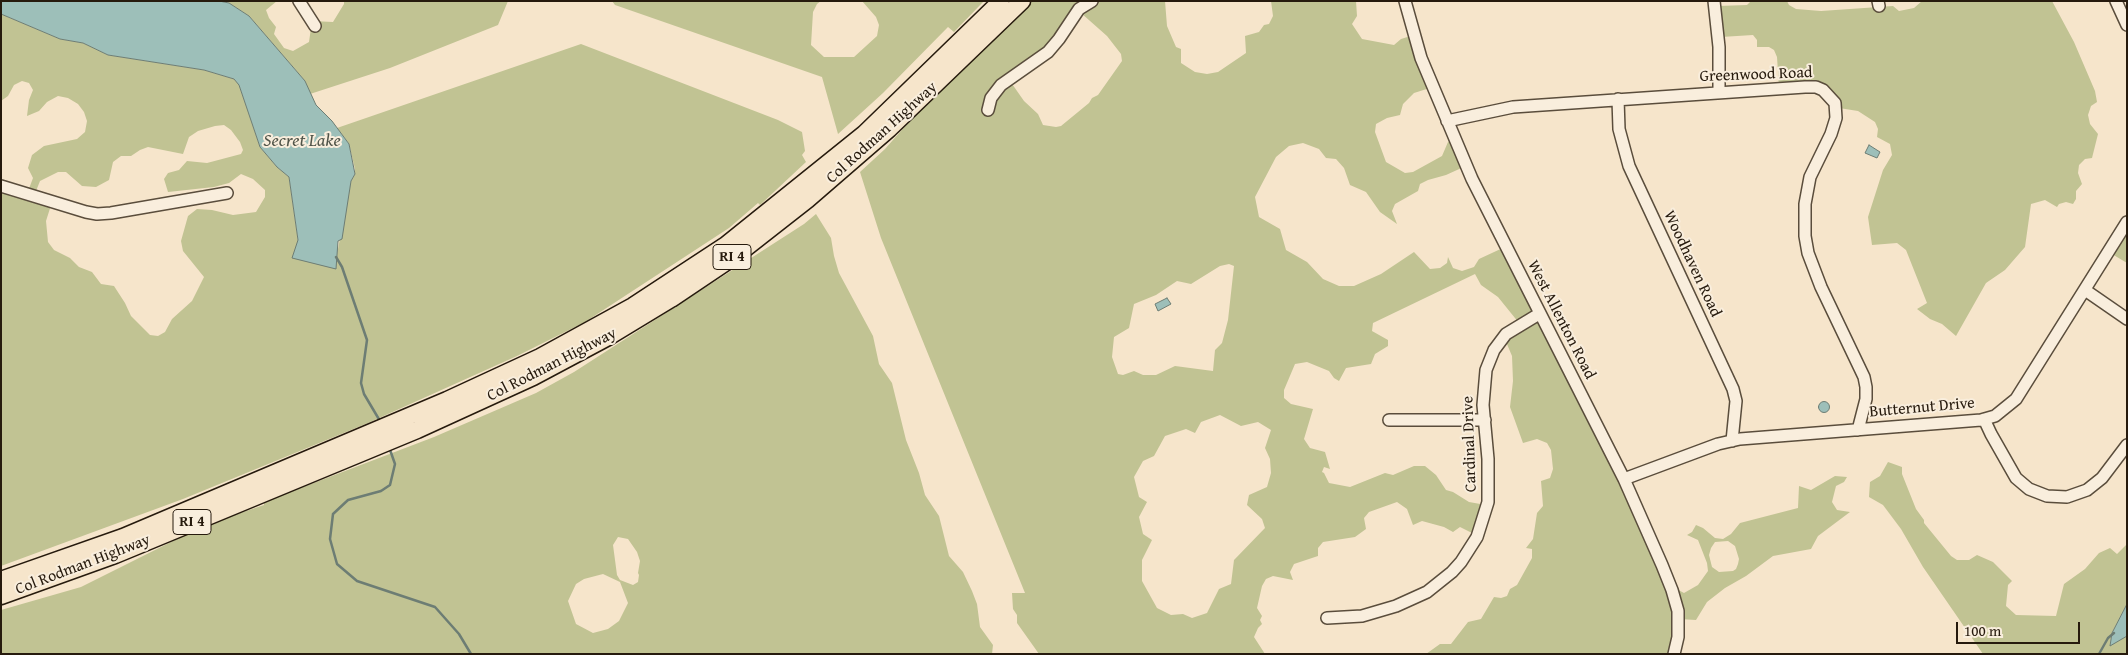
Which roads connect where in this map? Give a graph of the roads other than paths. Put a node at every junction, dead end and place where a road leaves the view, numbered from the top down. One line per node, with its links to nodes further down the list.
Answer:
1 (299, 1): 9 (street)
2 (1002, 1): 24 (highway, Col Rodman Highway / RI 4)
3 (1022, 1): 24 (highway, Col Rodman Highway / RI 4)
4 (1092, 1): 12 (street)
5 (1405, 1): 13 (street, West Allenton Road)
6 (1714, 1): 10 (street)
7 (2116, 1): 8 (street)
8 (2127, 25)
9 (315, 26)
10 (1719, 92): 11 (street, Greenwood Road); 23 (street, Greenwood Road)
11 (1618, 99): 13 (street, Greenwood Road); 25 (street, Woodhaven Road)
12 (988, 110)
13 (1447, 121): 18 (street, West Allenton Road)
14 (1, 186): 15 (street)
15 (227, 192)
16 (2127, 222): 17 (street, Butternut Drive)
17 (2085, 290): 19 (street); 20 (street, Butternut Drive)
18 (1539, 314): 22 (street, Cardinal Drive); 27 (street, West Allenton Road)
19 (2127, 319)
20 (1984, 419): 23 (street, Butternut Drive); 26 (street)
21 (1389, 420): 22 (street)
22 (1485, 420): 30 (street, Cardinal Drive)
23 (1858, 430): 25 (street, Butternut Drive)
24 (384, 435): 28 (highway, Col Rodman Highway / RI 4); 29 (highway, Col Rodman Highway / RI 4)
25 (1732, 441): 27 (street, Butternut Drive)
26 (2127, 445)
27 (1624, 479): 31 (street, West Allenton Road)
28 (1, 580)
29 (1, 596)
30 (1327, 618)
31 (1674, 654)

